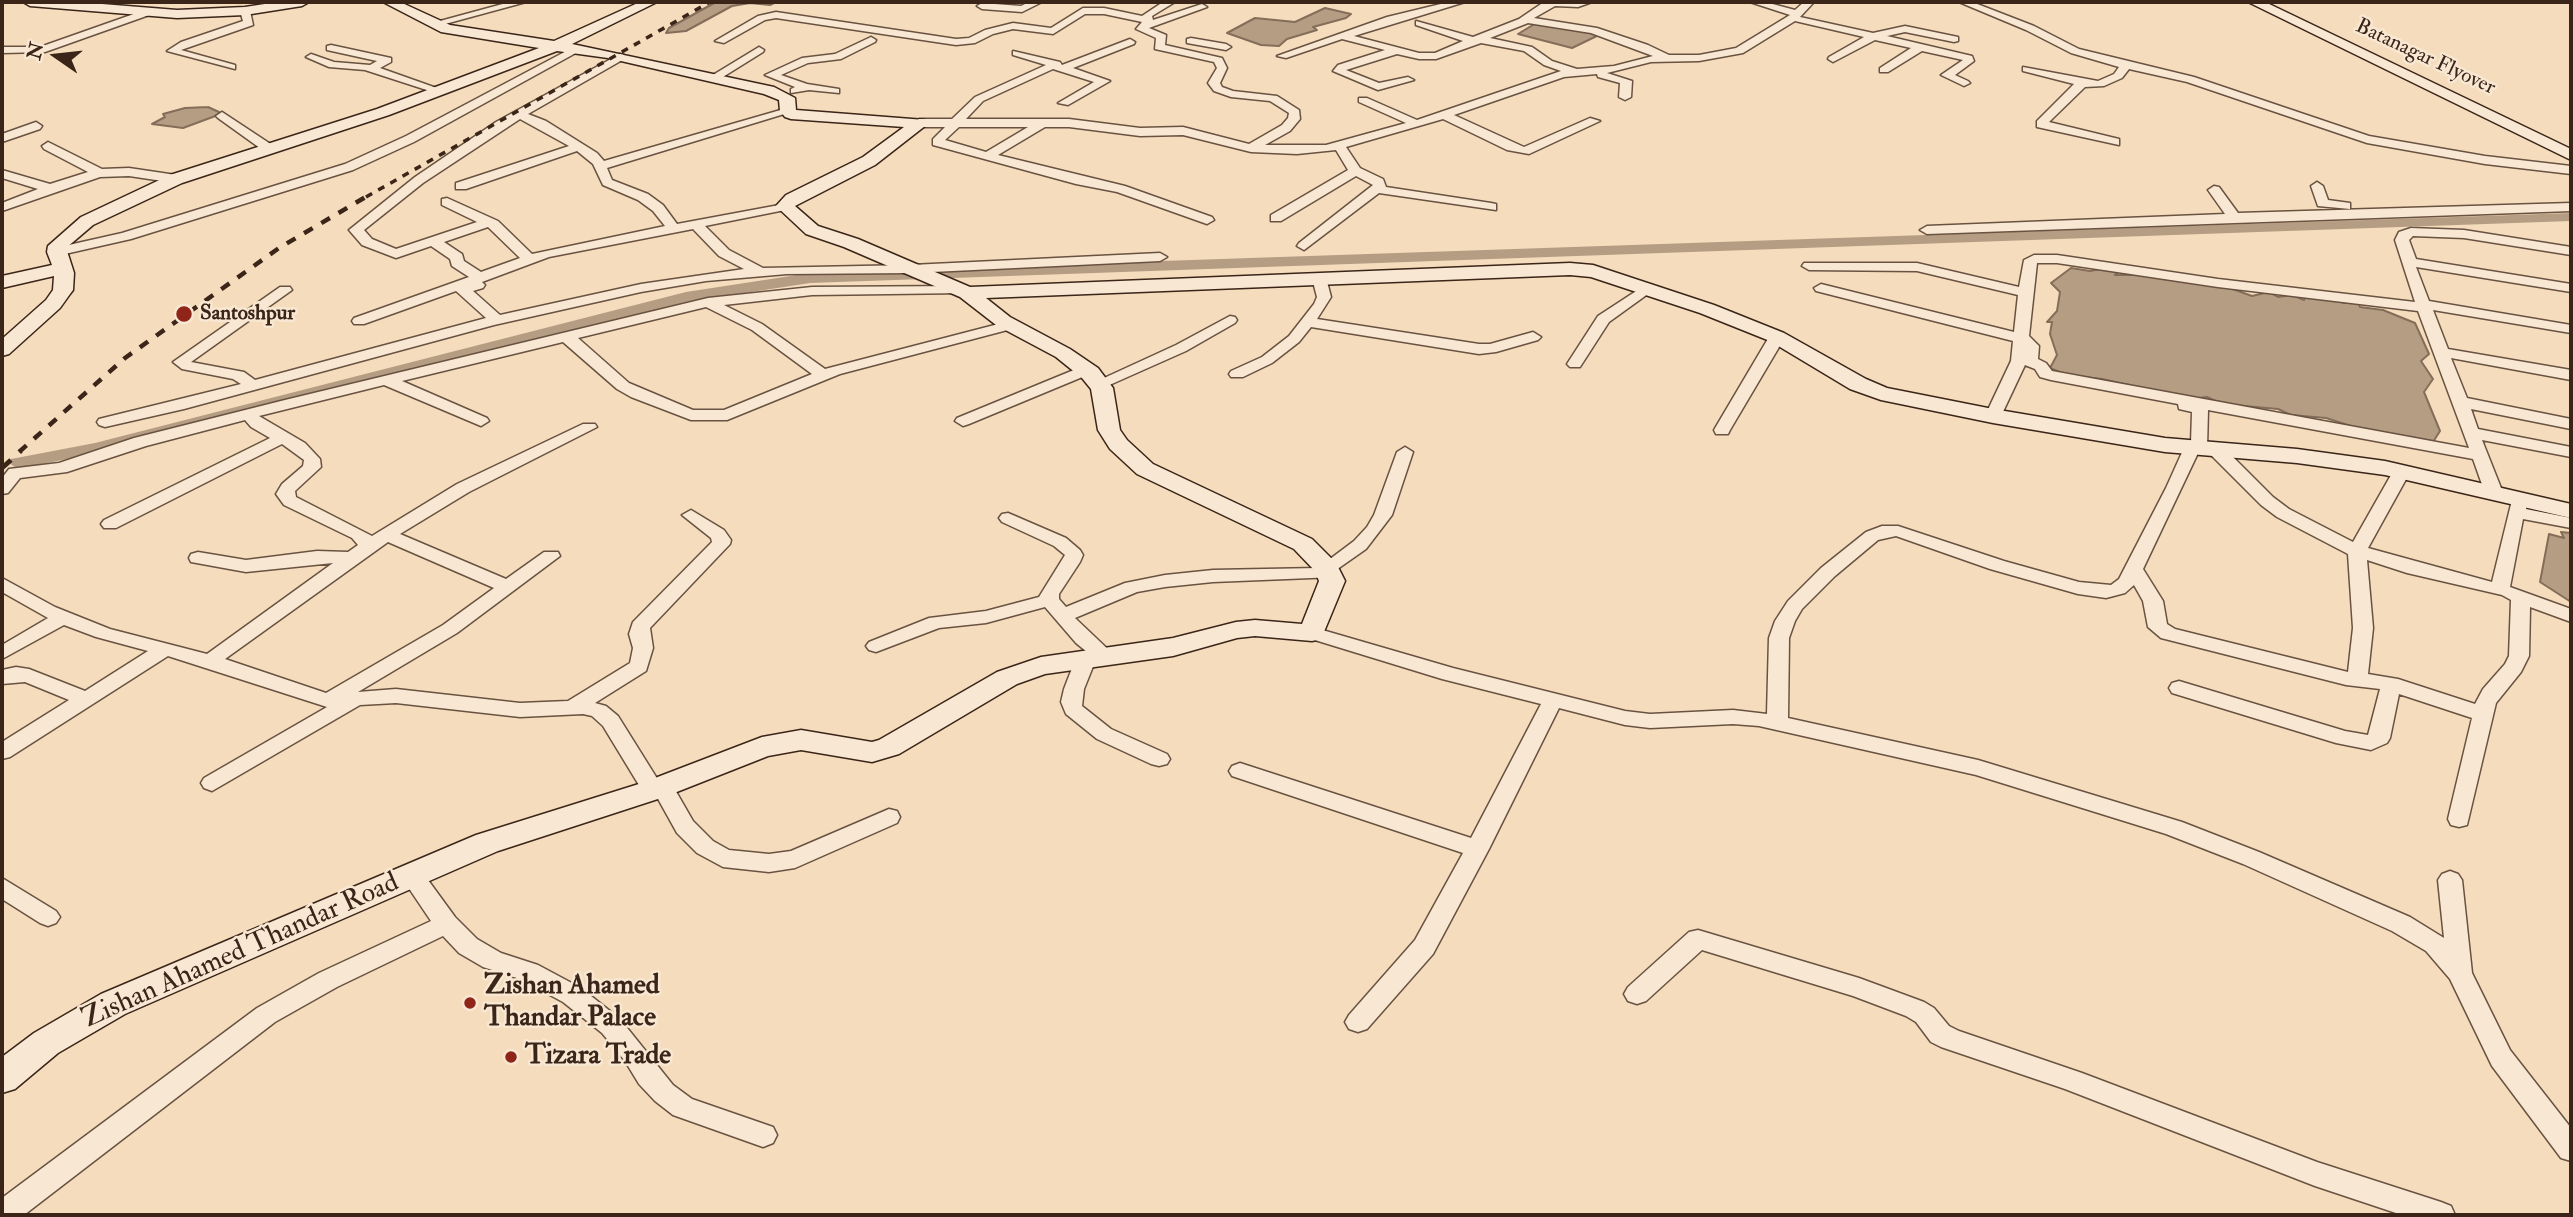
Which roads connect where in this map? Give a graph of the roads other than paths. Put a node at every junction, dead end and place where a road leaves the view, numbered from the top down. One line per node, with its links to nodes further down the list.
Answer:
1 (30, 2): 21 (street)
2 (302, 2): 20 (street)
3 (390, 2): 28 (street)
4 (521, 2): 28 (street)
5 (650, 2): 38 (street)
6 (1037, 2): 17 (street)
7 (1170, 2): 26 (street)
8 (1460, 2): 30 (street)
9 (1551, 2): 10 (street); 25 (street)
10 (1587, 2)
11 (1755, 2): 23 (street)
12 (1809, 2): 23 (street)
13 (1964, 2): 52 (street)
14 (2255, 2): 89 (street)
15 (2263, 2): 88 (street, Batanagar Flyover)
16 (2272, 2): 82 (street)
17 (982, 6)
18 (792, 7): 22 (street)
19 (1202, 7): 26 (street)
20 (245, 10): 21 (street); 53 (street)
21 (148, 12): 43 (street)
22 (776, 15): 26 (street); 35 (street)
23 (1795, 16): 31 (street); 49 (street)
24 (494, 20): 29 (street)
25 (1526, 20): 36 (street); 49 (street)
26 (1145, 23): 32 (street)
27 (1420, 23): 36 (street)
28 (434, 24): 29 (street)
29 (460, 31): 38 (street)
30 (1342, 36): 45 (street); 47 (street)
31 (1874, 36): 33 (street); 40 (street); 50 (street)
32 (1162, 37): 39 (street); 87 (street)
33 (1954, 39)
34 (871, 40): 63 (street)
35 (720, 41)
36 (1478, 41): 45 (street); 58 (street)
37 (1130, 42): 55 (street)
38 (554, 46): 42 (street); 64 (street)
39 (1226, 47)
40 (1920, 47): 57 (street); 61 (street)
41 (331, 48): 54 (street)
42 (578, 49): 51 (street); 120 (street)
43 (2, 50)
44 (759, 50): 59 (street)
45 (1394, 51): 60 (street)
46 (1017, 53): 55 (street)
47 (1282, 56)
48 (311, 57): 54 (street)
49 (1666, 58): 58 (street)
50 (1833, 59)
51 (620, 64): 59 (street); 70 (street); 73 (street)
52 (2127, 65): 62 (street); 92 (street)
53 (232, 67)
54 (372, 68): 64 (street)
55 (1058, 68): 68 (street); 75 (street)
56 (2027, 69): 62 (street)
57 (1884, 70)
58 (1580, 72): 66 (street); 71 (street)
59 (714, 78): 69 (street)
60 (1408, 80)
61 (1964, 83)
62 (2082, 83): 81 (street)
63 (805, 87): 65 (street); 69 (street)
64 (439, 91): 86 (street)
65 (835, 91)
66 (1625, 97)
67 (1363, 100): 78 (street)
68 (1064, 103)
69 (786, 104): 77 (street); 91 (street)
70 (519, 114): 73 (street); 115 (street)
71 (1443, 114): 74 (street); 78 (street)
72 (222, 116): 86 (street)
73 (533, 120): 85 (street)
74 (1594, 121)
75 (956, 122): 76 (street); 77 (street); 90 (street)
76 (1044, 122): 87 (street); 90 (street)
77 (919, 123): 103 (street)
78 (1418, 124): 84 (street)
79 (36, 126): 80 (street)
80 (2, 138)
81 (2115, 142)
82 (2571, 143)
83 (48, 146): 94 (street)
84 (1339, 146): 87 (street); 93 (street)
85 (578, 147): 91 (street); 97 (street)
86 (268, 148): 96 (street)
87 (1251, 148)
88 (2571, 149)
89 (2571, 155)
90 (988, 156): 110 (street)
91 (600, 166): 113 (street)
92 (2571, 170)
93 (1355, 171): 100 (street); 109 (street)
94 (100, 173): 96 (street); 99 (street)
95 (2, 174): 99 (street)
96 (176, 179): 120 (street)
97 (461, 186)
98 (2317, 186): 107 (street)
99 (50, 188): 104 (street)
100 (1375, 189): 105 (street); 116 (street)
101 (2214, 190): 108 (street)
102 (447, 202): 111 (street)
103 (785, 206): 112 (street); 123 (street)
104 (2, 207)
105 (1491, 208)
106 (2571, 208): 107 (street)
107 (2365, 214): 108 (street)
108 (2234, 217): 114 (street)
109 (1276, 218)
110 (1206, 220)
111 (489, 222): 115 (street); 119 (street)
112 (696, 224): 113 (street); 124 (street)
113 (674, 229): 119 (street)
114 (1927, 230)
115 (434, 242): 125 (street)
116 (1304, 246)
117 (2571, 251): 121 (street)
118 (1160, 257): 123 (street)
119 (529, 260): 125 (street)
120 (58, 261): 127 (street); 146 (street)
121 (2411, 263): 130 (street); 135 (street)
122 (1809, 265): 133 (street)
123 (915, 271): 124 (street); 131 (street)
124 (759, 272): 136 (street)
125 (480, 276): 136 (street); 138 (street)
126 (1319, 278): 128 (street); 131 (street); 139 (street)
127 (2, 282)
128 (1647, 288): 144 (street); 148 (street)
129 (1821, 288): 145 (street)
130 (2571, 288)
131 (960, 289): 134 (street); 140 (street)
132 (285, 290): 155 (street)
133 (2028, 293): 135 (street); 145 (street)
134 (708, 302): 142 (street); 151 (street)
135 (2422, 305): 141 (street); 147 (street)
136 (497, 320): 155 (street)
137 (1230, 320): 153 (street)
138 (359, 321)
139 (1306, 323): 143 (street); 149 (street)
140 (1010, 325): 151 (street); 153 (street)
141 (2571, 329)
142 (565, 335): 151 (street); 154 (street)
143 (1533, 337)
144 (1777, 337): 158 (street); 164 (street)
145 (2023, 338): 152 (street); 170 (street)
146 (2, 350)
147 (2441, 352): 150 (street); 156 (street)
148 (1575, 365)
149 (1237, 374)
150 (2571, 375)
151 (825, 376)
152 (2013, 376): 158 (street); 167 (street)
153 (1092, 377): 160 (street); 186 (street)
154 (386, 380): 157 (street); 159 (street)
155 (252, 385): 161 (street)
156 (2460, 402): 162 (street); 165 (street)
157 (249, 415): 166 (street); 172 (street)
158 (1993, 416): 167 (street)
159 (481, 421)
160 (962, 421)
161 (105, 422)
162 (2571, 424)
163 (589, 428): 180 (street)
164 (1722, 430)
165 (2469, 432): 169 (street); 170 (street)
166 (282, 438): 179 (street); 182 (street)
167 (2202, 449): 171 (street); 181 (street); 185 (street)
168 (1405, 452): 186 (street)
169 (2571, 452)
170 (2478, 455): 173 (street)
171 (2401, 471): 173 (street); 181 (street)
172 (2, 489)
173 (2494, 493): 174 (street)
174 (2517, 506): 175 (street); 178 (street); 189 (street)
175 (2571, 511)
176 (691, 515): 209 (street)
177 (1007, 518): 191 (street)
178 (2571, 523)
179 (110, 524)
180 (387, 535): 182 (street); 188 (street)
181 (2357, 551): 189 (street); 202 (street)
182 (360, 553): 184 (street); 200 (street)
183 (551, 556): 188 (street)
184 (198, 558)
185 (2134, 569): 202 (street); 211 (street)
186 (1328, 571): 192 (street); 195 (street)
187 (2, 584): 194 (street)
188 (508, 587): 208 (street)
189 (2500, 590): 190 (street)
190 (2521, 597): 193 (street); 210 (street)
191 (1049, 600): 192 (street); 196 (street)
192 (1062, 616): 199 (street)
193 (2571, 616)
194 (63, 617): 197 (street); 198 (street)
195 (1311, 633): 199 (street, Zishan Ahamed Thandar Road); 207 (street)
196 (876, 646)
197 (164, 650): 200 (street); 205 (street)
198 (2, 653)
199 (1095, 657): 213 (street); 216 (street, Zishan Ahamed Thandar Road)
200 (210, 661): 208 (street)
201 (2, 677): 205 (street)
202 (2357, 680): 203 (street)
203 (2392, 684): 204 (street); 210 (street)
204 (2179, 688)
205 (86, 699): 212 (street)
206 (356, 700): 208 (street); 209 (street); 215 (street)
207 (1553, 700): 211 (street); 219 (street)
208 (329, 701)
209 (571, 709): 216 (street)
210 (2482, 714): 218 (street)
211 (1777, 724): 225 (street)
212 (2, 752)
213 (1159, 759)
214 (1240, 771): 219 (street)
215 (212, 783)
216 (657, 788): 217 (street); 220 (street, Zishan Ahamed Thandar Road)
217 (888, 817)
218 (2459, 819)
219 (1478, 849): 227 (street)
220 (412, 876): 224 (street, Zishan Ahamed Thandar Road); 228 (street, Zishan Ahamed Thandar Road)
221 (2450, 880): 225 (street)
222 (2, 887): 223 (street)
223 (48, 917)
224 (446, 924): 229 (street, Zishan Ahamed Thandar Road); 231 (street)
225 (2460, 973): 230 (street)
226 (1637, 993): 232 (street)
227 (1357, 1022)
228 (2, 1078)
229 (764, 1135)
230 (2571, 1149)
231 (2, 1215)
232 (2441, 1215)

